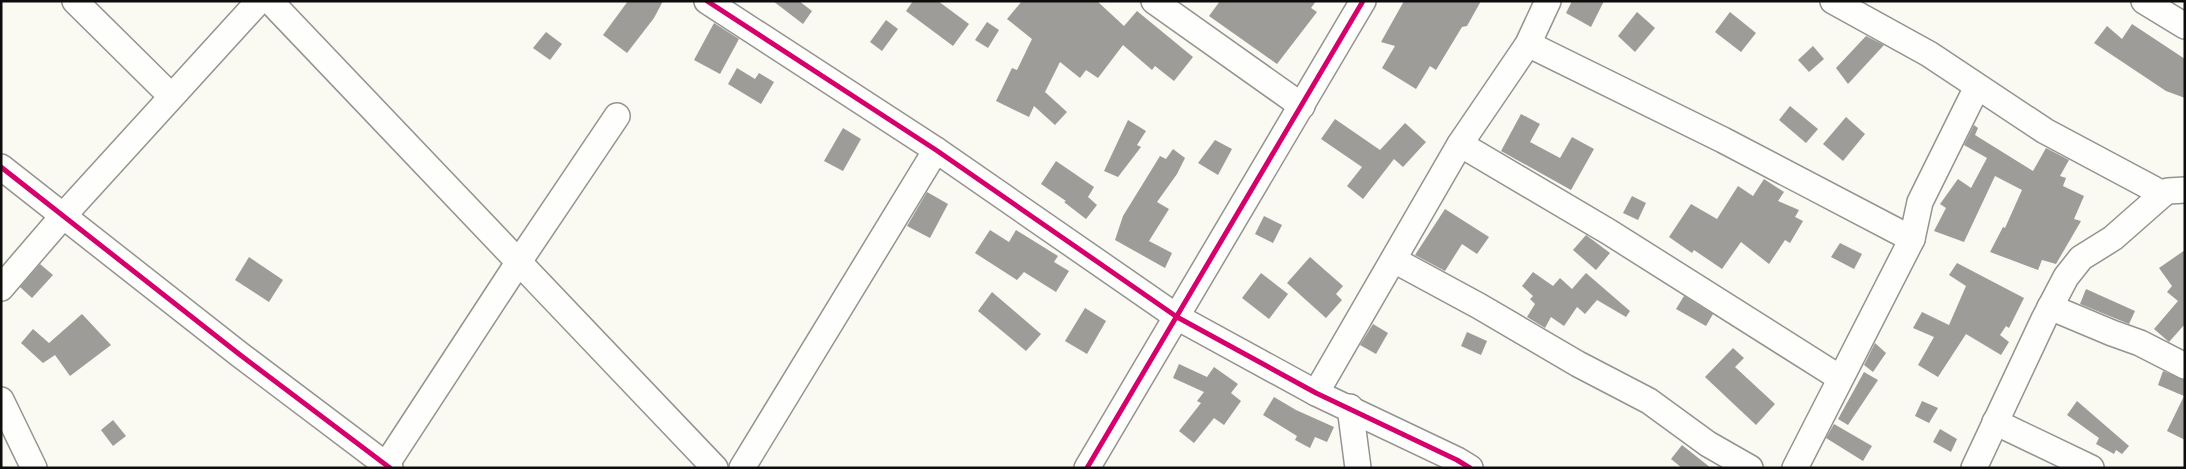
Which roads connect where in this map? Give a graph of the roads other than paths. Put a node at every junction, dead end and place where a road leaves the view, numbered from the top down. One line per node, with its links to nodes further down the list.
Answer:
1 (75, 1): 13 (street)
2 (259, 1): 13 (street)
3 (270, 1): 23 (street)
4 (707, 1): 17 (street)
5 (1154, 1): 14 (street)
6 (1363, 1): 14 (street)
7 (1548, 1): 11 (street)
8 (1833, 1): 12 (street)
9 (2144, 1): 10 (street)
10 (2185, 26)
11 (1528, 44): 16 (street); 21 (street)
12 (1977, 86): 19 (street); 21 (street)
13 (172, 96): 20 (street)
14 (1302, 106): 26 (street)
15 (617, 116): 23 (street)
16 (1460, 144): 22 (street); 28 (street)
17 (936, 150): 26 (street); 36 (street)
18 (1, 167): 20 (street)
19 (2174, 192): 25 (street)
20 (63, 216): 24 (street); 33 (street)
21 (1912, 239): 28 (street)
22 (1394, 260): 29 (street); 40 (street)
23 (518, 263): 33 (street); 35 (street)
24 (1, 288)
25 (2050, 306): 27 (street); 32 (street)
26 (1177, 316): 29 (street); 37 (street)
27 (2185, 366)
28 (1840, 378): 41 (street)
29 (1316, 393): 31 (street)
30 (1, 400): 34 (street)
31 (1350, 407): 38 (street); 39 (street)
32 (1995, 422): 42 (street); 43 (street)
33 (388, 466)
34 (34, 468)
35 (715, 468)
36 (742, 468)
37 (1087, 468)
38 (1358, 468)
39 (1470, 468)
40 (1750, 468)
41 (1795, 468)
42 (1974, 468)
43 (2092, 468)

